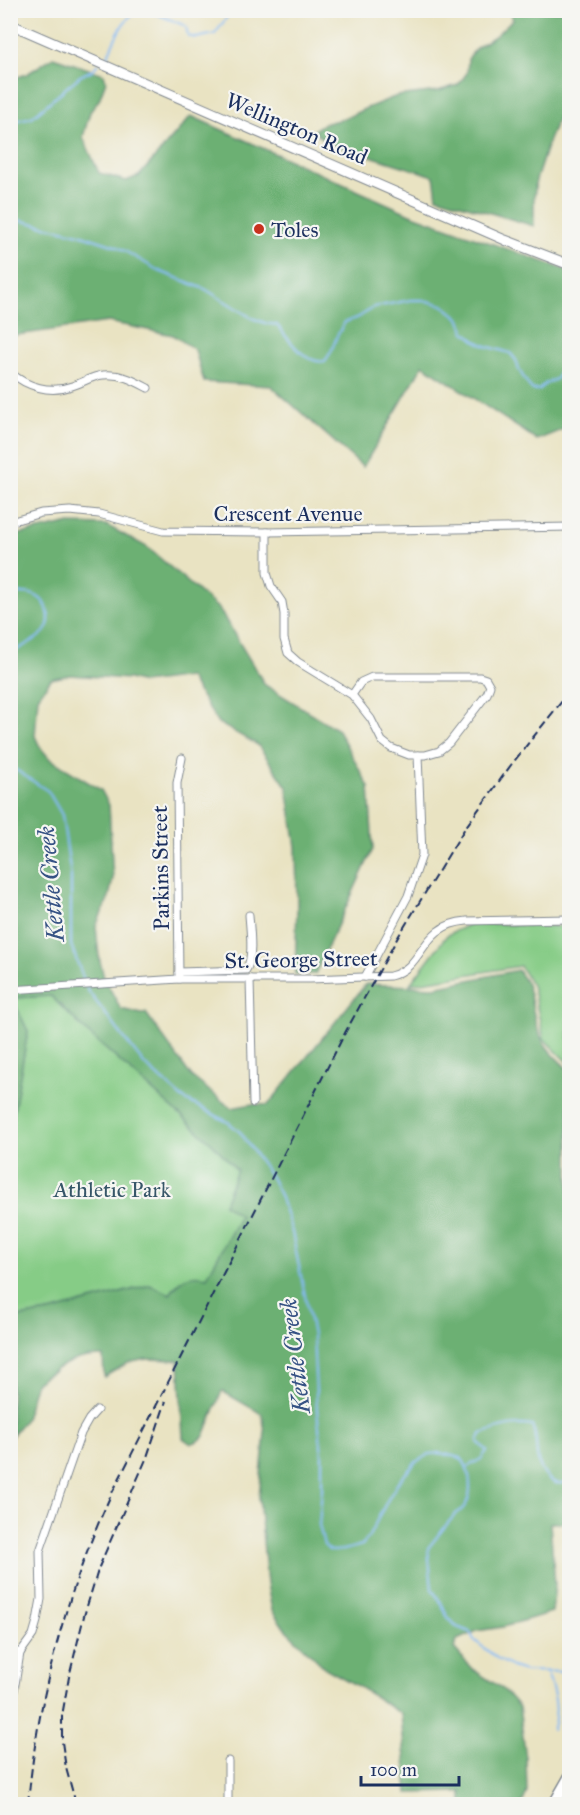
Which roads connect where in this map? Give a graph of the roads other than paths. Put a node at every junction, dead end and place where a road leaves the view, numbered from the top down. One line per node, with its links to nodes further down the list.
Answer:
1 (10, 24): 2 (main road, Wellington Road)
2 (570, 265)
3 (10, 372): 4 (street)
4 (148, 388)
5 (10, 522): 7 (street, Crescent Avenue)
6 (570, 527): 7 (street, Crescent Avenue)
7 (267, 532): 8 (street)
8 (352, 695): 9 (street); 9 (street)
9 (418, 755): 14 (street)
10 (182, 758): 13 (street, Parkins Street)
11 (249, 915): 13 (street)
12 (570, 919): 14 (street, St. George Street)
13 (179, 975): 15 (street, St. George Street); 16 (street, St. George Street)
14 (365, 977): 15 (street, St. George Street)
15 (250, 979): 17 (street)
16 (10, 990)
17 (253, 1103)
18 (97, 1410): 20 (street)
19 (10, 1649): 20 (street)
20 (20, 1653): 21 (street)
21 (10, 1716)
22 (228, 1761): 24 (street)
23 (570, 1776): 25 (highway)
24 (228, 1804)
25 (554, 1804)

